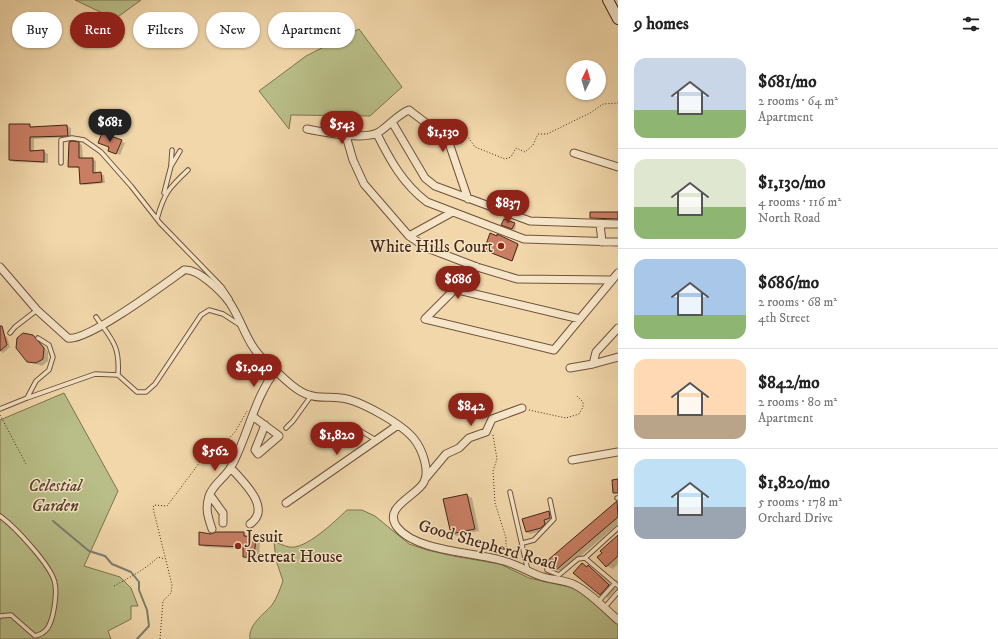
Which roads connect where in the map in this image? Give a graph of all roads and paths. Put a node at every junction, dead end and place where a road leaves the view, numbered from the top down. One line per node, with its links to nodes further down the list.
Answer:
1 (608, 0): 2 (street)
2 (618, 19)
3 (618, 103): 5 (path)
4 (392, 122): 7 (street); 17 (street); 17 (street)
5 (458, 123)
6 (307, 129): 8 (street)
7 (377, 134): 8 (street); 18 (street)
8 (346, 136): 22 (street)
9 (172, 150): 13 (lane)
10 (180, 151): 13 (lane)
11 (574, 153): 14 (street)
12 (61, 163): 19 (lane)
13 (171, 166): 16 (lane)
14 (618, 167)
15 (188, 170): 16 (lane)
16 (162, 199): 19 (lane)
17 (468, 199): 20 (street)
18 (451, 213): 22 (street); 23 (street)
19 (157, 219): 30 (lane)
20 (600, 224): 21 (street); 23 (street)
21 (618, 224)
22 (409, 236): 26 (street)
23 (602, 242): 24 (street)
24 (618, 242)
25 (0, 267): 31 (street)
26 (477, 267): 28 (street); 29 (street)
27 (618, 273): 28 (street)
28 (610, 280): 33 (street)
29 (454, 290): 33 (street); 33 (street)
30 (230, 303): 34 (street); 35 (street)
31 (37, 310): 34 (street); 37 (lane)
32 (96, 317): 34 (lane)
33 (580, 319)
34 (102, 325): 43 (lane)
35 (241, 326): 42 (street); 43 (lane)
36 (618, 328): 40 (street)
37 (10, 334)
38 (38, 338): 46 (lane)
39 (618, 356): 40 (street)
40 (593, 364): 41 (street)
41 (570, 368)
42 (276, 370): 44 (street); 51 (street)
43 (118, 375): 46 (lane)
44 (311, 396): 53 (street); 54 (lane)
45 (577, 396): 48 (path)
46 (27, 398): 49 (lane)
47 (250, 405): 73 (path)
48 (522, 408): 55 (street, Good Shepherd Road)
49 (0, 409)
50 (0, 415): 60 (path)
51 (253, 416): 52 (street); 61 (street)
52 (265, 425)
53 (398, 425): 57 (street); 62 (street)
54 (286, 428)
55 (488, 428): 62 (street, Good Shepherd Road); 75 (path)
56 (358, 430): 57 (lane)
57 (376, 440): 66 (street)
58 (618, 452): 59 (street)
59 (572, 460)
60 (26, 464)
61 (230, 468): 64 (street); 69 (street)
62 (425, 479): 75 (street, Good Shepherd Road)
63 (510, 492): 72 (lane)
64 (210, 495): 68 (street); 71 (street)
65 (550, 500): 72 (lane)
66 (286, 503)
67 (0, 516): 83 (lane)
68 (223, 523)
69 (250, 524)
70 (618, 528): 74 (lane)
71 (212, 529)
72 (523, 543): 77 (lane)
73 (166, 558): 79 (path); 85 (path)
74 (585, 558): 76 (lane); 78 (lane)
75 (506, 561): 77 (street, Good Shepherd Road)
76 (547, 564)
77 (529, 572): 81 (street, Good Shepherd Road)
78 (616, 584): 81 (lane)
79 (114, 586)
80 (618, 592): 82 (lane)
81 (598, 603): 82 (street, Good Shepherd Road)
82 (604, 608): 84 (street, Good Shepherd Road)
83 (0, 616)
84 (618, 620)
85 (160, 639)

